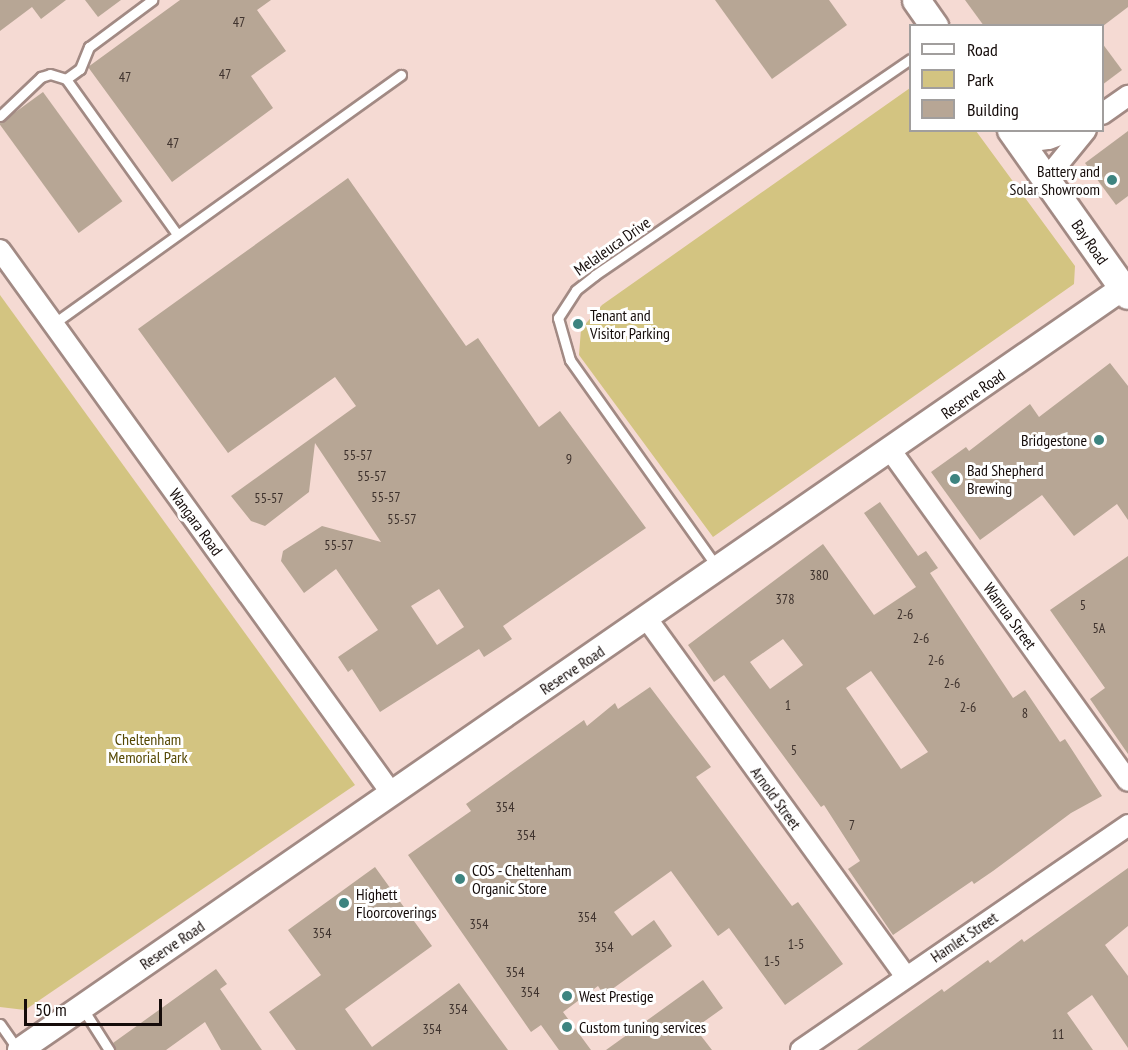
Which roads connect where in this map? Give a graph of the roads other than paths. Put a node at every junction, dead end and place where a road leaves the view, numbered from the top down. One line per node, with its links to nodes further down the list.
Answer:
1 (152, 0): 6 (lane)
2 (916, 0): 3 (main road)
3 (933, 24)
4 (909, 60): 19 (lane, Melaleuca Drive)
5 (401, 75): 14 (lane)
6 (66, 79): 9 (lane); 14 (lane)
7 (1128, 96): 8 (street)
8 (1104, 113)
9 (0, 116)
10 (1068, 132): 12 (street)
11 (1084, 132): 13 (street)
12 (1015, 136): 13 (main road, Bay Road)
13 (1046, 179): 16 (main road, Bay Road)
14 (177, 234): 17 (lane)
15 (0, 250): 17 (street, Wangara Road)
16 (1126, 291): 18 (street, Reserve Road)
17 (53, 324): 22 (street, Wangara Road)
18 (891, 452): 19 (street, Reserve Road); 21 (street, Wanrua Street)
19 (718, 569): 20 (street, Reserve Road)
20 (647, 619): 22 (street, Reserve Road); 24 (street, Arnold Street)
21 (1128, 781)
22 (392, 794): 25 (street, Reserve Road)
23 (1128, 825): 24 (street, Hamlet Street)
24 (906, 977): 29 (street, Hamlet Street)
25 (82, 1007): 27 (street, Reserve Road); 28 (lane)
26 (0, 1024): 27 (lane)
27 (19, 1050)
28 (109, 1050)
29 (801, 1050)

